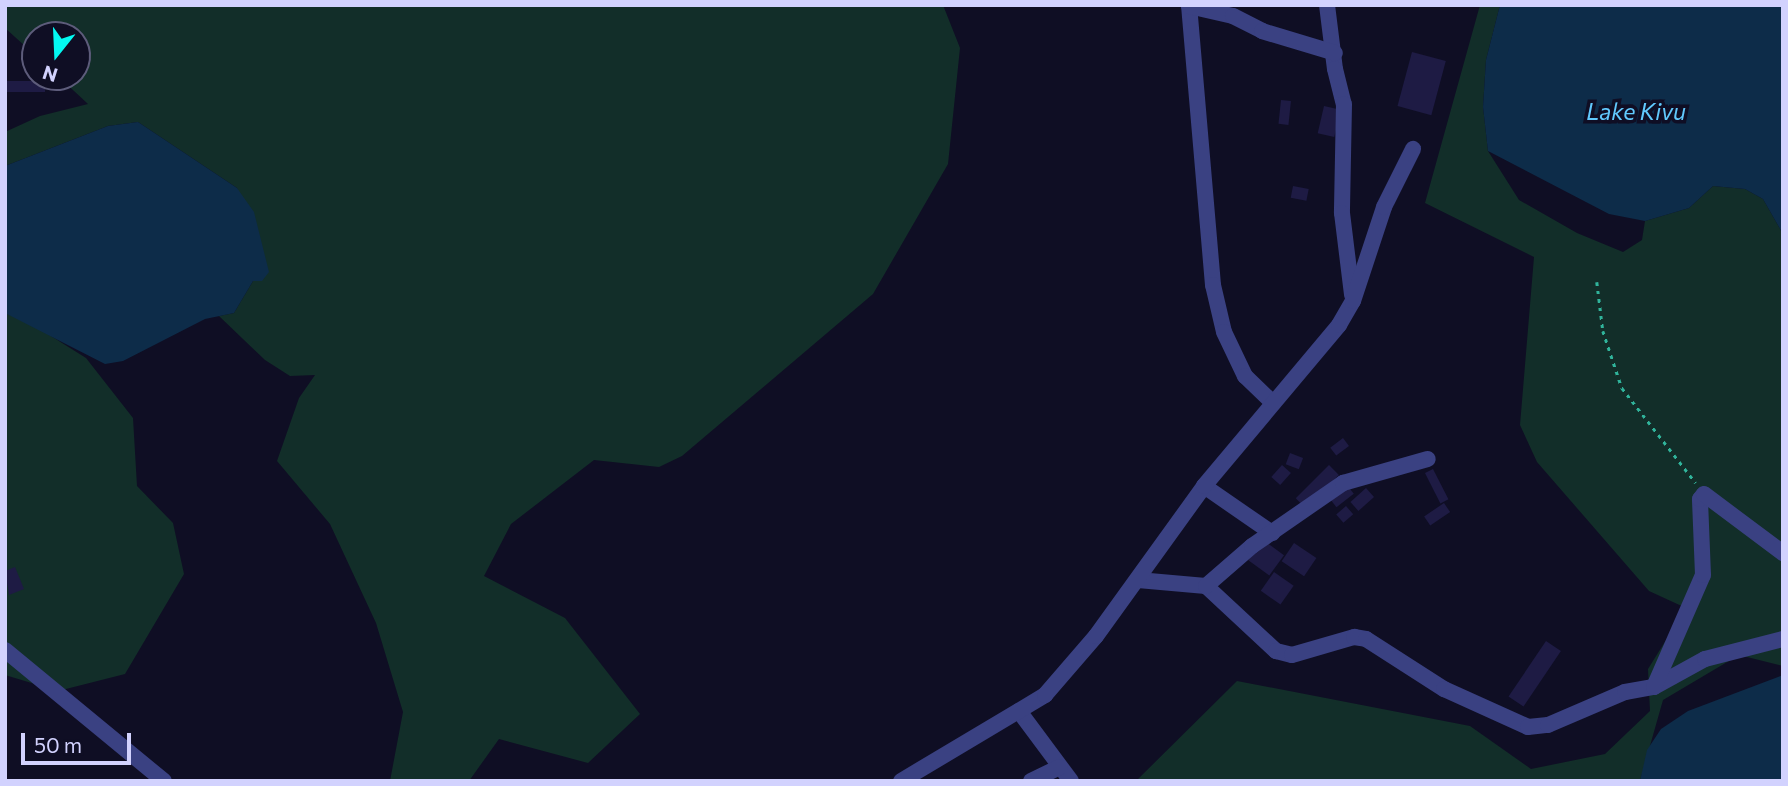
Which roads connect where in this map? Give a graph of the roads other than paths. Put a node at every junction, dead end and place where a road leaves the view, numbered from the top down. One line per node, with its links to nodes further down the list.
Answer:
1 (1328, 5): 3 (street)
2 (1189, 6): 3 (street); 6 (street)
3 (1335, 53): 5 (street)
4 (1413, 149): 5 (street)
5 (1353, 301): 6 (street)
6 (1273, 403): 8 (street)
7 (1428, 459): 9 (street)
8 (1204, 486): 9 (street); 11 (street)
9 (1272, 533): 12 (street)
10 (1783, 553): 15 (street)
11 (1138, 580): 12 (street); 16 (street)
12 (1206, 586): 15 (street)
13 (1783, 639): 15 (street)
14 (5, 650): 18 (street)
15 (1654, 687)
16 (1019, 711): 17 (street); 19 (street)
17 (1060, 767): 20 (street); 21 (street)
18 (164, 781)
19 (901, 781)
20 (1031, 781)
21 (1071, 781)

